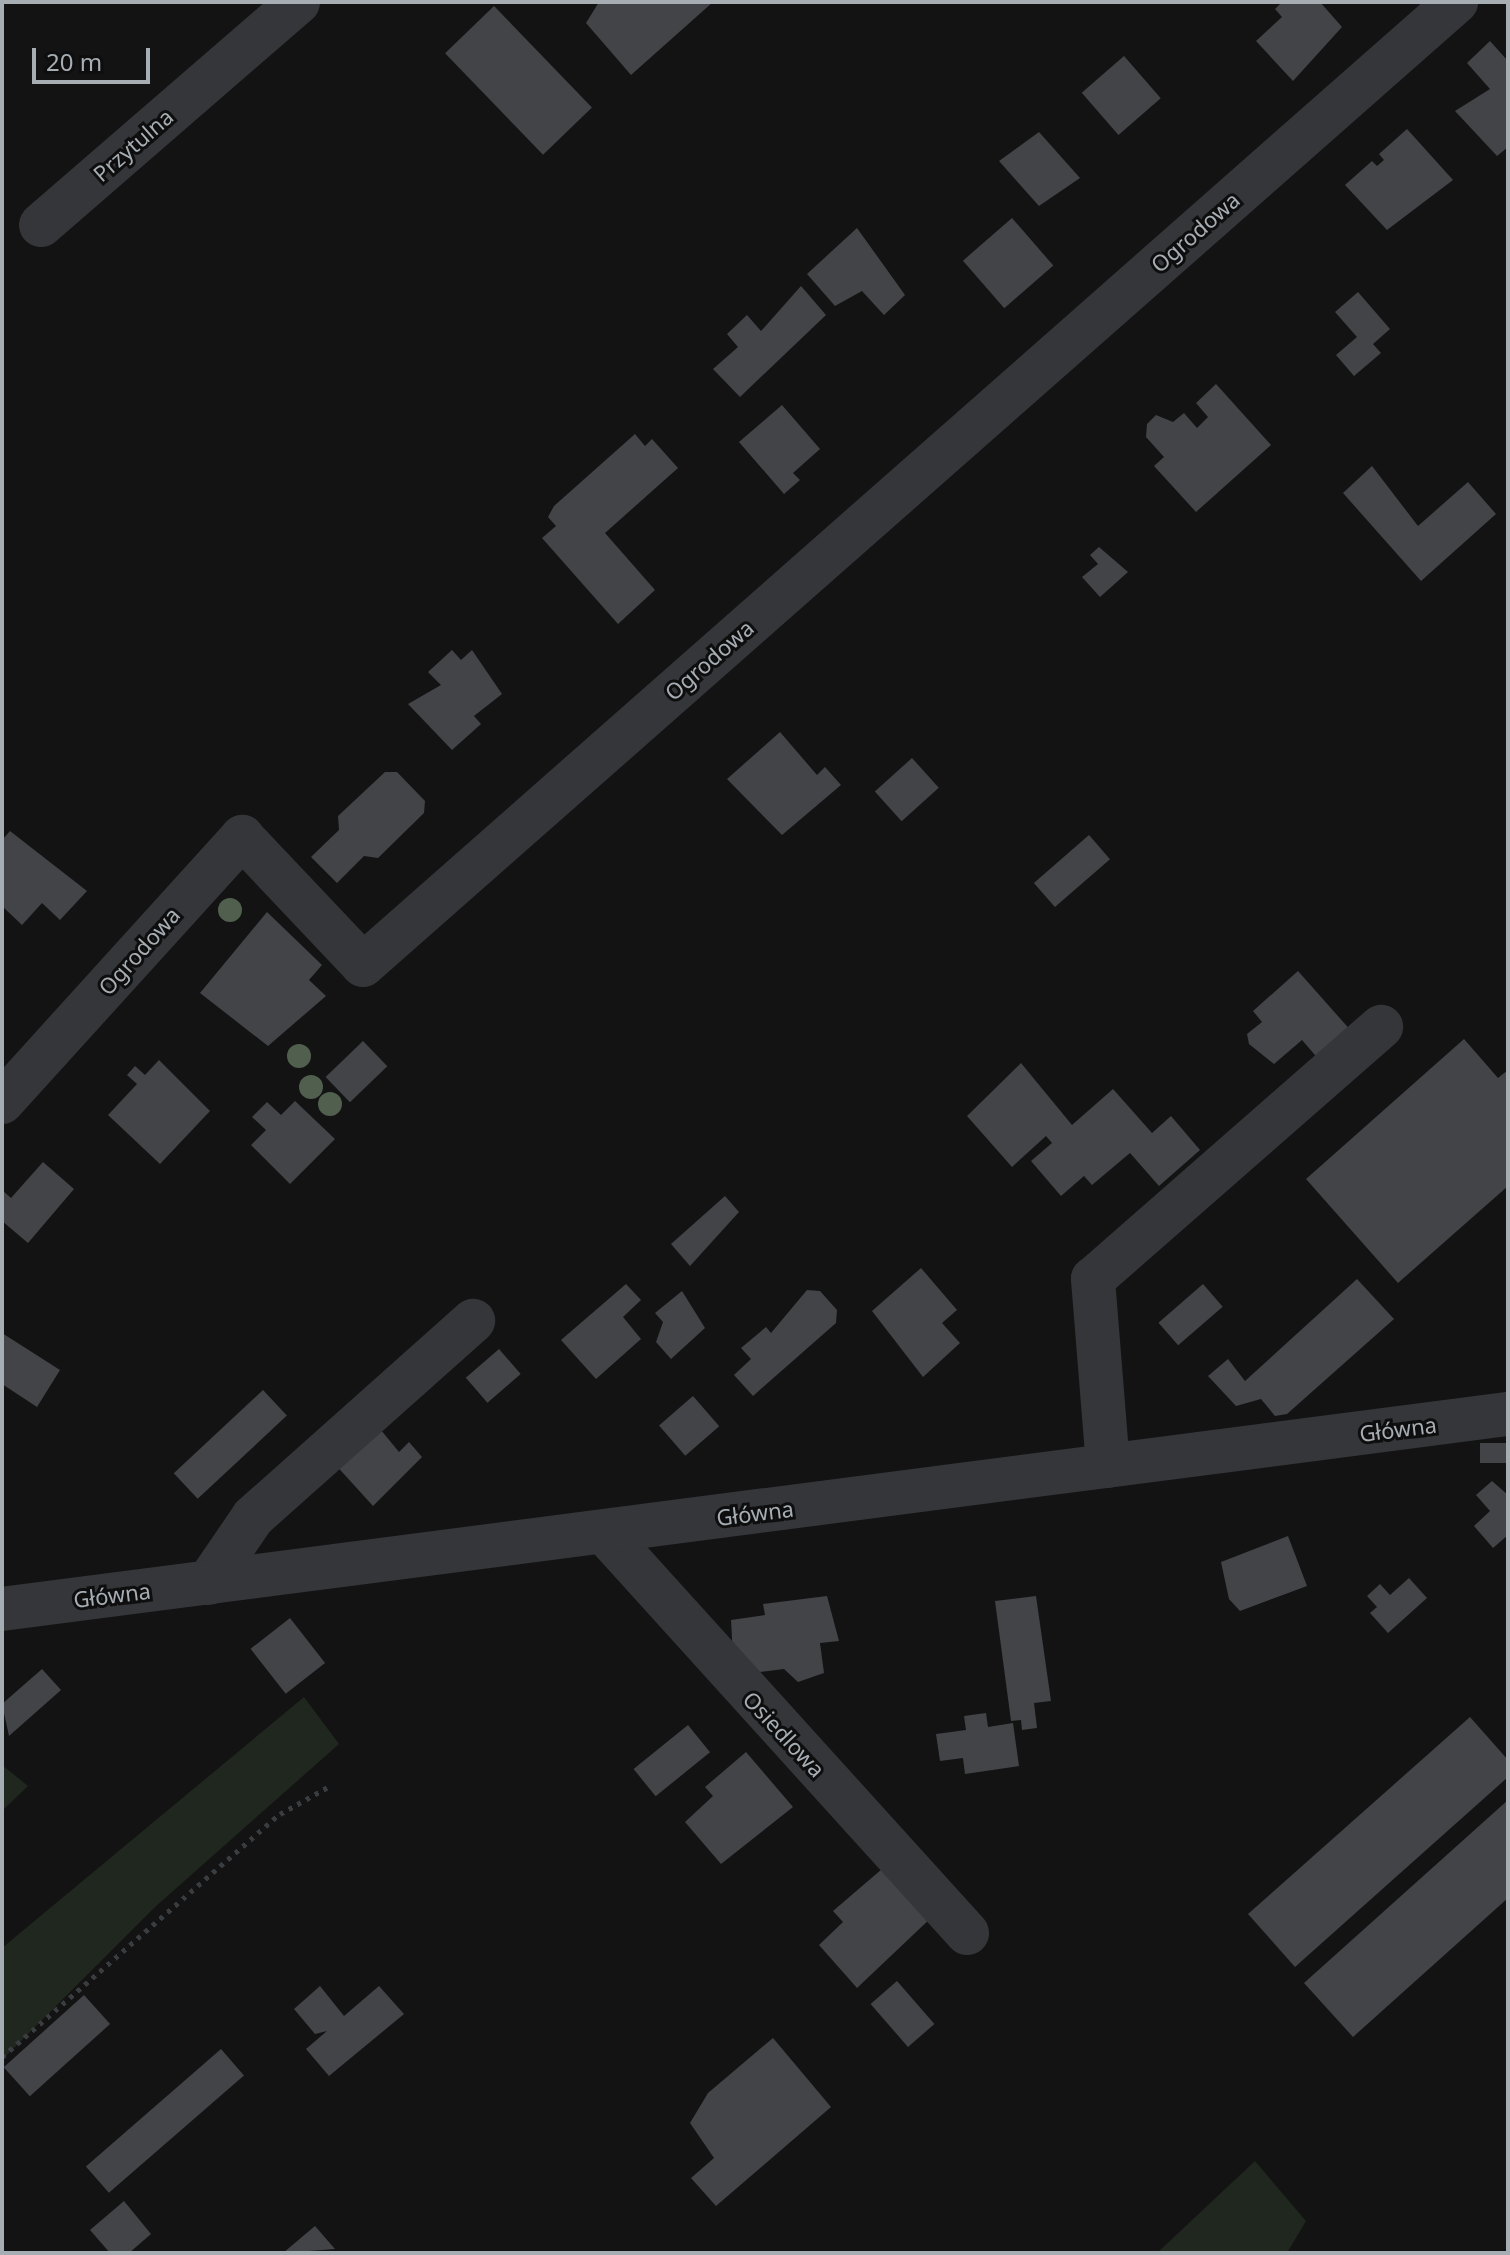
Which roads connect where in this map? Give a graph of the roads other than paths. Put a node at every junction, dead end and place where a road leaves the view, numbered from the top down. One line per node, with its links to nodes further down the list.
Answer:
1 (298, 2): 3 (street, Przytulna)
2 (1456, 2): 5 (street, Ogrodowa)
3 (41, 225)
4 (1381, 1027): 8 (street)
5 (2, 1102)
6 (473, 1321): 10 (street)
7 (1508, 1414): 8 (street, Główna)
8 (1108, 1466): 9 (street, Główna)
9 (604, 1532): 10 (street, Główna); 12 (street, Osiedlowa)
10 (208, 1583): 11 (street, Główna)
11 (2, 1609)
12 (967, 1933)

